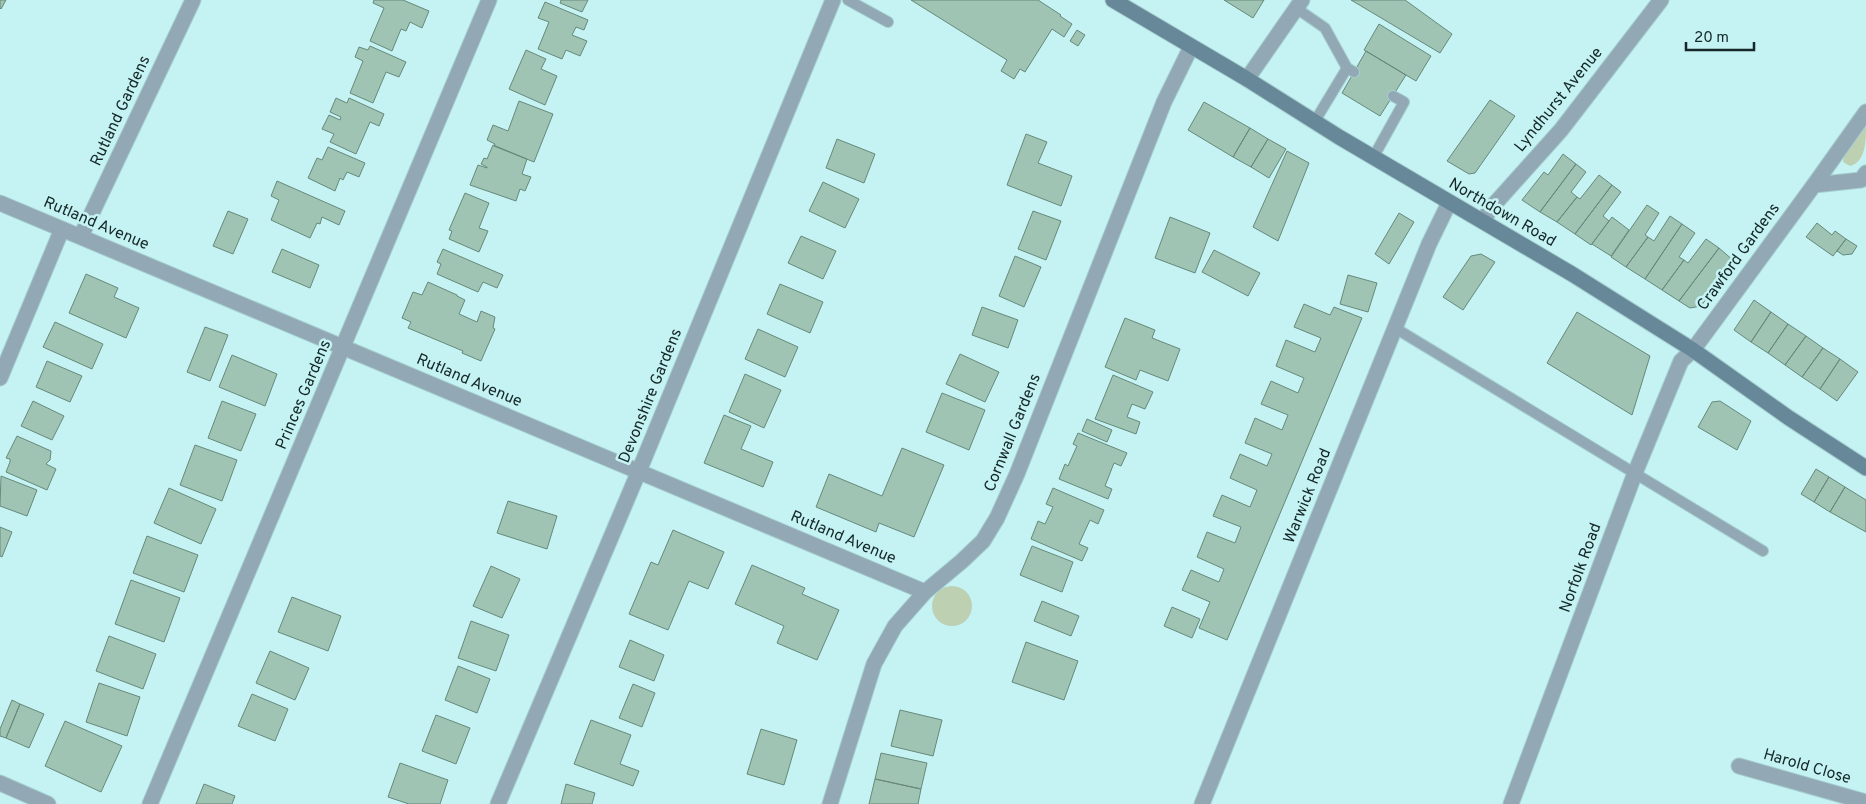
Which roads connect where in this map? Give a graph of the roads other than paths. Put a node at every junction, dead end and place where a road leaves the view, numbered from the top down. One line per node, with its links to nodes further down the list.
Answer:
1 (193, 0): 21 (street, Rutland Gardens)
2 (490, 0): 23 (street, Princes Gardens)
3 (834, 0): 27 (street, Devonshire Gardens)
4 (848, 0): 8 (lane)
5 (1114, 0): 9 (main road, Northdown Road)
6 (1661, 0): 19 (street, Lyndhurst Avenue)
7 (1299, 4): 10 (street); 13 (lane)
8 (888, 22)
9 (1191, 47): 10 (main road, Northdown Road); 30 (street, Cornwall Gardens)
10 (1247, 79): 13 (main road, Northdown Road)
11 (1393, 96): 14 (lane)
12 (1866, 112): 16 (street, Crawford Gardens)
13 (1315, 121): 14 (main road, Northdown Road)
14 (1374, 156): 17 (main road, Northdown Road)
15 (1866, 173): 16 (street)
16 (1814, 185): 24 (street, Crawford Gardens)
17 (1449, 202): 19 (main road, Northdown Road); 22 (street, Warwick Road)
18 (0, 203): 20 (street, Rutland Avenue)
19 (1483, 221): 24 (main road, Northdown Road)
20 (62, 229): 21 (street, Rutland Avenue); 25 (street)
21 (81, 236): 23 (street, Rutland Avenue)
22 (1395, 328): 28 (lane); 38 (street, Warwick Road)
23 (344, 348): 27 (street, Rutland Avenue); 35 (street, Princes Gardens)
24 (1692, 350): 26 (main road, Northdown Road); 28 (street, Norfolk Road)
25 (0, 378)
26 (1866, 468)
27 (639, 471): 30 (street, Rutland Avenue); 36 (street, Devonshire Gardens)
28 (1635, 472): 29 (lane); 39 (street, Norfolk Road)
29 (1763, 551)
30 (925, 592): 37 (street, Cornwall Gardens)
31 (1739, 766): 33 (street, Harold Close)
32 (0, 784): 34 (street)
33 (1866, 802)
34 (48, 804)
35 (150, 804)
36 (498, 804)
37 (830, 804)
38 (1202, 804)
39 (1511, 804)

